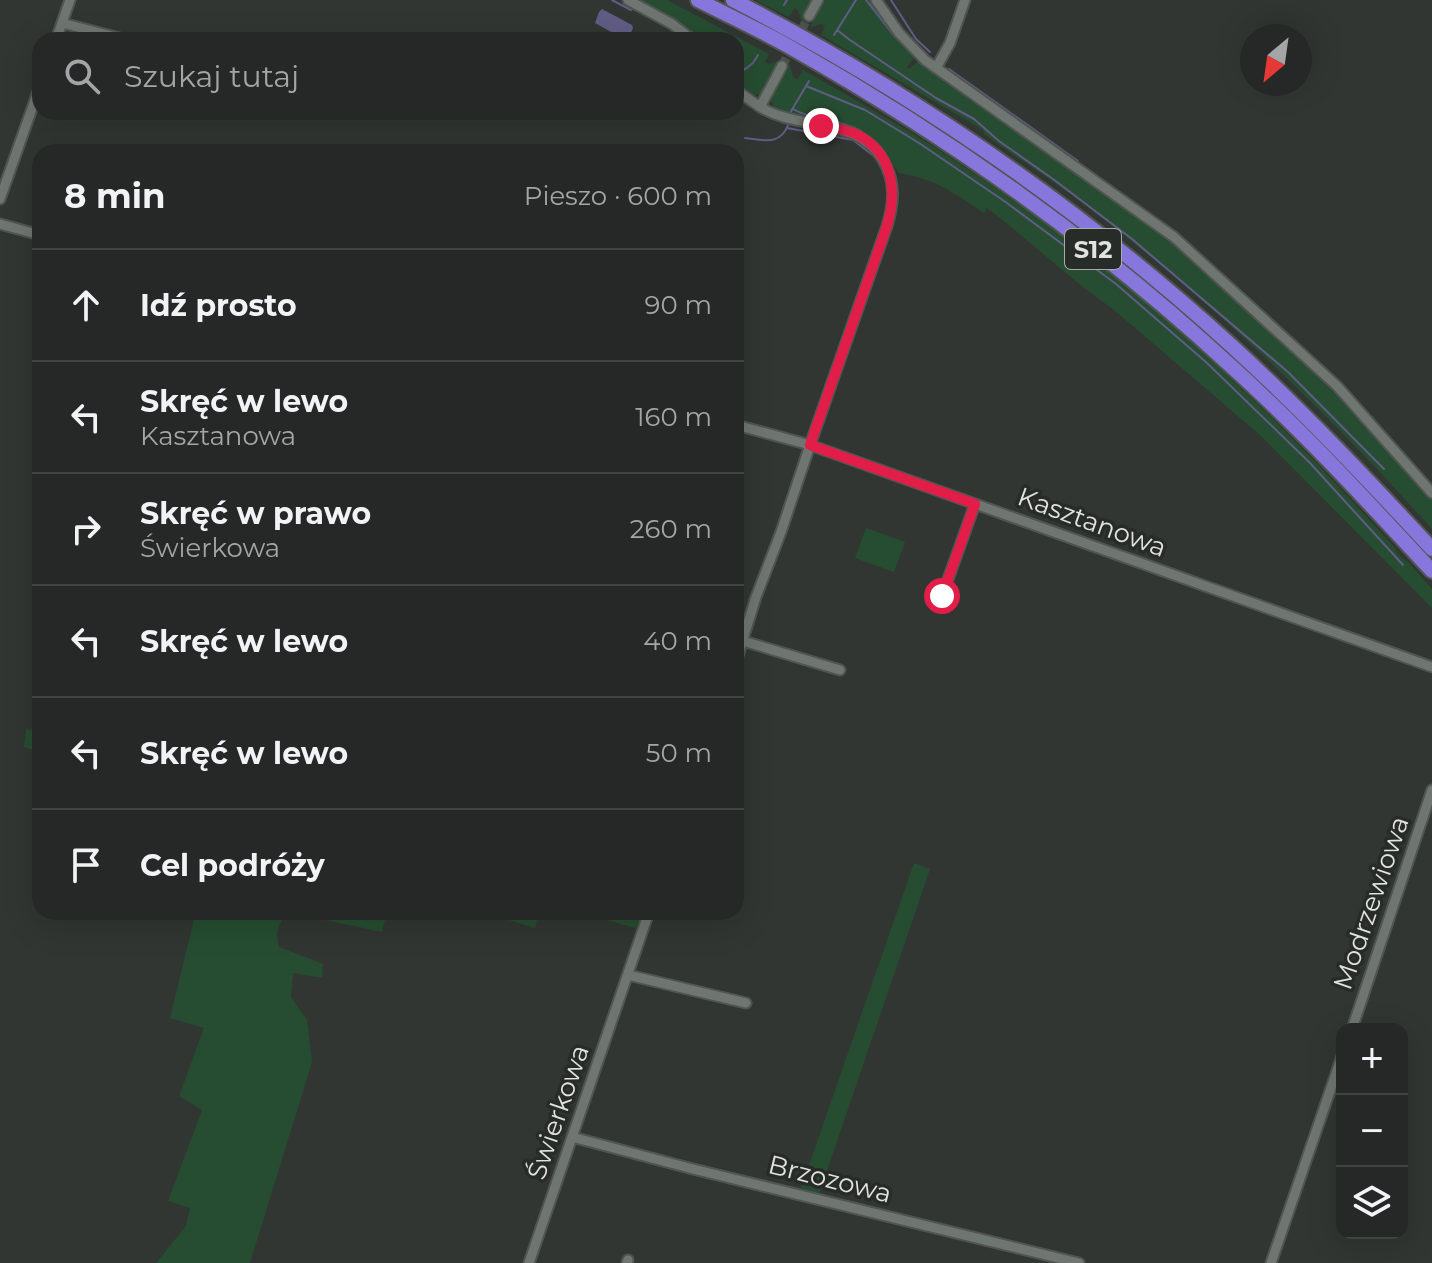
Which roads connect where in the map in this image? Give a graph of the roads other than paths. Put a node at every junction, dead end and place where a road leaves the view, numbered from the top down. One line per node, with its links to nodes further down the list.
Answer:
1 (70, 0): 9 (street)
2 (628, 0): 12 (street)
3 (698, 0): 26 (highway, S12)
4 (733, 0): 25 (highway, S12)
5 (818, 0): 8 (street)
6 (876, 0): 14 (street)
7 (965, 0): 14 (street)
8 (809, 16)
9 (62, 23): 10 (street); 11 (street)
10 (59, 32)
11 (96, 32)
12 (682, 32)
13 (782, 66): 16 (street)
14 (936, 68): 23 (street)
15 (744, 96): 16 (street)
16 (760, 107): 22 (street)
17 (32, 109): 18 (street)
18 (0, 199)
19 (0, 224): 20 (street)
20 (32, 233)
21 (744, 427): 22 (street, Kasztanowa)
22 (810, 445): 24 (street, Kasztanowa); 28 (street)
23 (1432, 493)
24 (975, 504): 27 (street); 30 (street, Kasztanowa)
25 (1432, 549)
26 (1432, 571)
27 (942, 596)
28 (744, 638)
29 (744, 641): 31 (street)
30 (1432, 667)
31 (840, 670)
32 (1432, 790): 36 (street, Modrzewiowa)
33 (646, 920): 34 (street, Świerkowa)
34 (628, 975): 35 (street); 38 (street, Świerkowa)
35 (746, 1003)
36 (1354, 1023)
37 (1336, 1073): 41 (street)
38 (572, 1137): 39 (street, Świerkowa); 40 (street, Brzozowa)
39 (529, 1263)
40 (1079, 1263)
41 (1271, 1263)

